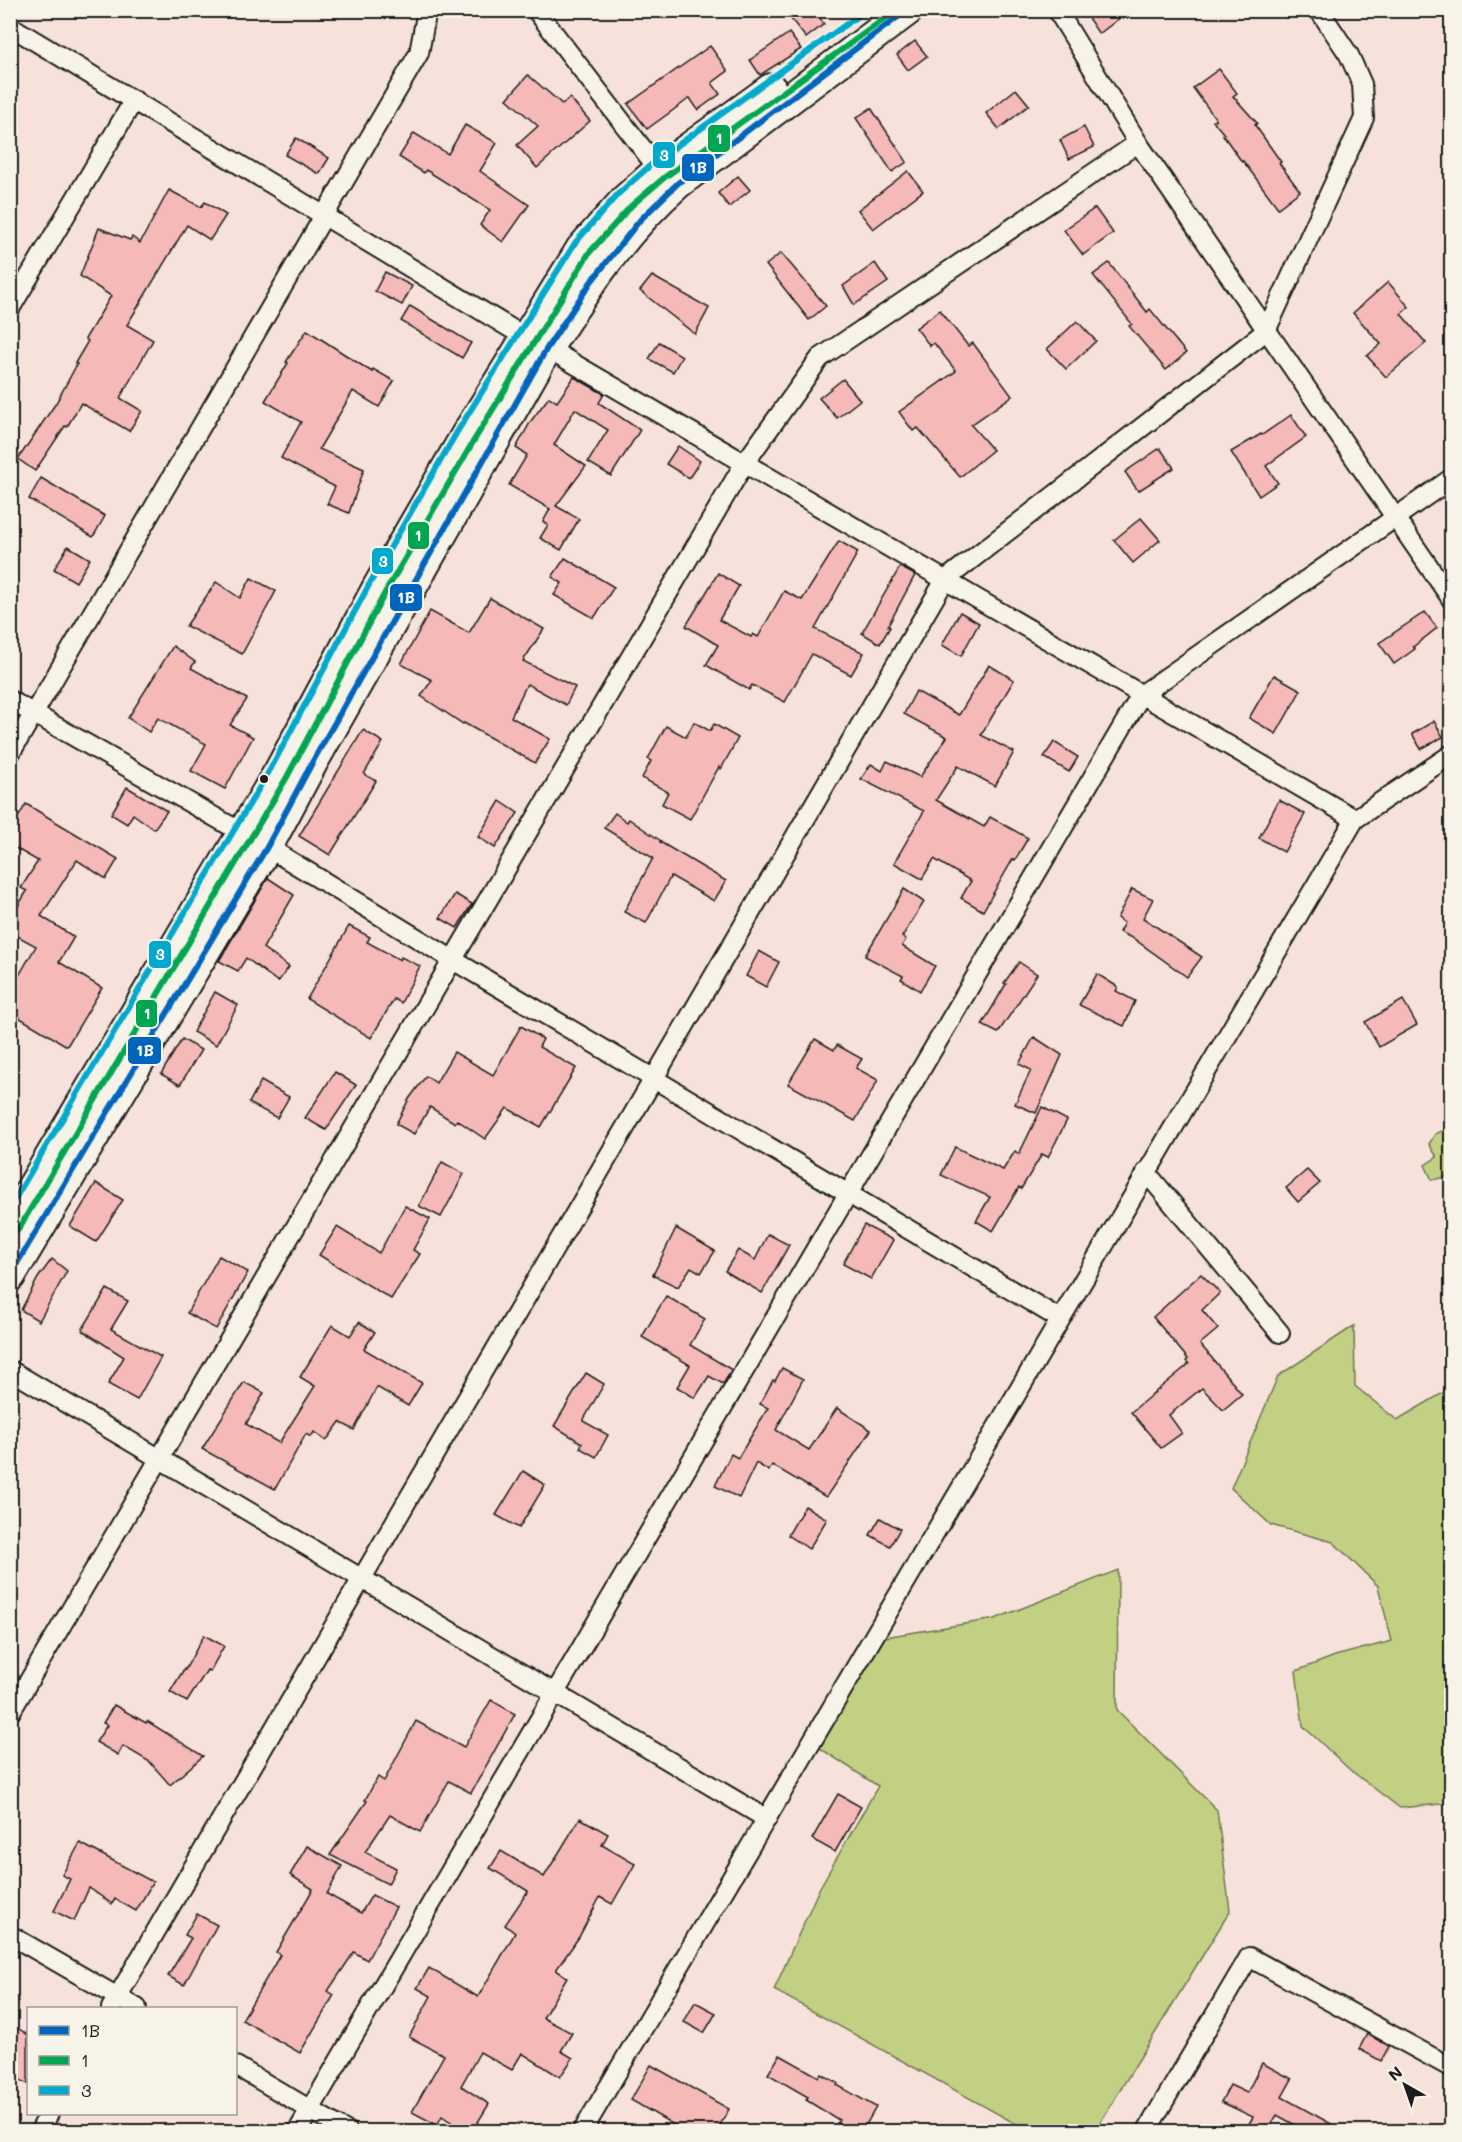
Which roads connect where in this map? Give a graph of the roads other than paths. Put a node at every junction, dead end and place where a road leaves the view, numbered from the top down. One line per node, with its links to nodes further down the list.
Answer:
1 (427, 10): 11 (street)
2 (536, 10): 10 (street)
3 (882, 10): 10 (main road)
4 (908, 10): 14 (main road)
5 (1057, 10): 9 (street)
6 (1319, 10): 13 (street)
7 (10, 26): 8 (street)
8 (134, 100): 11 (street); 12 (street)
9 (1138, 143): 13 (street); 15 (street)
10 (659, 170): 14 (main road)
11 (325, 215): 14 (street); 22 (street)
12 (10, 309)
13 (1266, 331): 17 (street); 18 (street)
14 (536, 343): 15 (street); 26 (main road)
15 (744, 464): 18 (street); 27 (street)
16 (1452, 478): 17 (street)
17 (1395, 517): 19 (street); 20 (street)
18 (945, 580): 20 (street); 28 (street)
19 (1452, 600)
20 (1141, 695): 25 (street); 30 (street)
21 (10, 700): 22 (street)
22 (34, 714): 23 (street); 26 (street)
23 (10, 754)
24 (1452, 754): 25 (street)
25 (1355, 819): 29 (street)
26 (255, 840): 27 (street); 31 (main road); 32 (main road)
27 (453, 960): 28 (street); 36 (street)
28 (654, 1079): 30 (street); 37 (street)
29 (1146, 1172): 33 (street); 34 (street)
30 (848, 1193): 33 (street); 38 (street)
31 (10, 1225)
32 (10, 1276)
33 (1060, 1318): 40 (street)
34 (1280, 1333)
35 (10, 1370): 36 (street)
36 (160, 1458): 37 (street); 39 (street)
37 (362, 1578): 38 (street); 42 (street)
38 (555, 1692): 40 (street); 46 (street)
39 (10, 1713)
40 (767, 1819): 51 (street)
41 (10, 1935): 42 (street)
42 (114, 2003): 43 (street)
43 (132, 2007)
44 (237, 2067): 46 (street)
45 (1452, 2068): 52 (street)
46 (310, 2109): 49 (street); 50 (street)
47 (49, 2115): 48 (street)
48 (39, 2132)
49 (297, 2132)
50 (348, 2132)
51 (582, 2132)
52 (1146, 2132)

